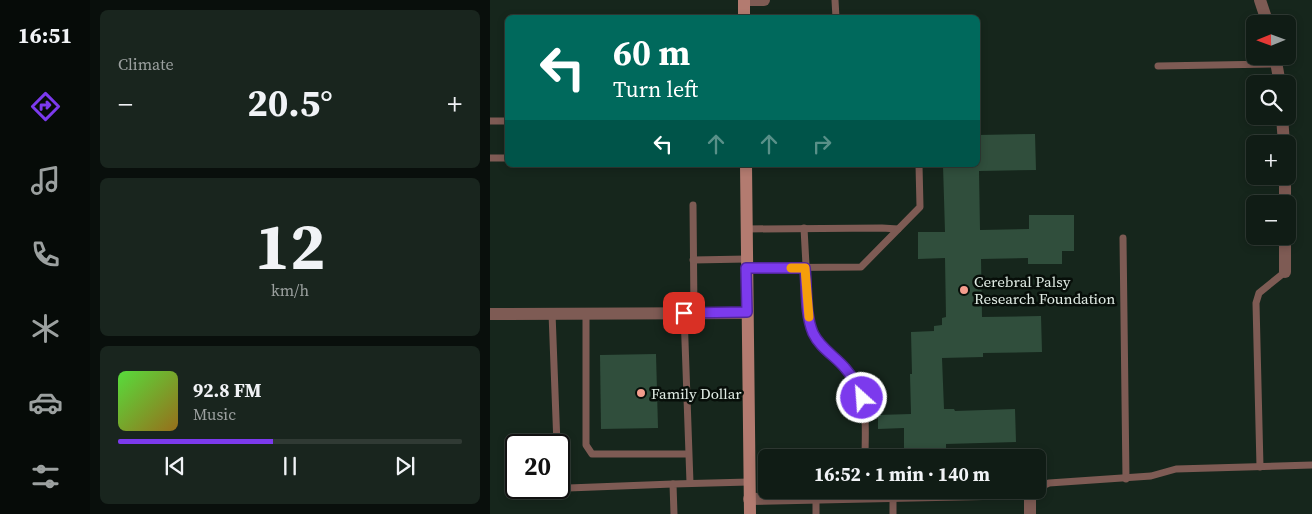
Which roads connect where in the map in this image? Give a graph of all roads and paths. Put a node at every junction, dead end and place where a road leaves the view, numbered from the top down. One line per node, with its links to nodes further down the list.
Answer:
1 (744, 0): 2 (street); 5 (main road)
2 (764, 0)
3 (835, 0): 6 (lane)
4 (1260, 0): 7 (street)
5 (744, 15)
6 (836, 15)
7 (1265, 15)
8 (1246, 61): 9 (lane)
9 (1158, 66)
10 (490, 121): 11 (lane)
11 (505, 121)
12 (490, 158): 13 (lane)
13 (505, 158)
14 (746, 167): 18 (main road)
15 (919, 167): 19 (lane)
16 (693, 205): 22 (lane)
17 (804, 228): 18 (lane); 19 (lane); 24 (lane)
18 (746, 229): 23 (main road)
19 (898, 229): 24 (lane)
20 (1123, 238): 38 (lane)
21 (1285, 245): 25 (street)
22 (693, 260): 23 (lane); 28 (lane)
23 (747, 264): 24 (lane); 26 (main road)
24 (805, 268): 32 (lane)
25 (1286, 272): 35 (lane)
26 (747, 312): 28 (street); 39 (main road)
27 (586, 313): 28 (street); 30 (street); 33 (lane)
28 (689, 313): 33 (lane)
29 (490, 314): 30 (street)
30 (552, 314): 31 (lane)
31 (557, 434)
32 (865, 449)
33 (688, 454): 40 (lane)
34 (1312, 465): 35 (lane)
35 (1260, 467): 38 (lane)
36 (1046, 471): 37 (path)
37 (1050, 472)
38 (1126, 479): 42 (lane)
39 (749, 482): 40 (lane); 44 (main road)
40 (690, 483): 41 (lane)
41 (673, 484): 43 (lane); 49 (lane)
42 (1046, 485)
43 (570, 488)
44 (749, 499): 45 (street); 50 (main road)
45 (758, 499)
46 (816, 499): 51 (lane)
47 (893, 499): 52 (lane)
48 (1033, 499): 53 (street)
49 (674, 514)
50 (750, 514)
51 (816, 514)
52 (893, 514)
53 (1030, 514)

